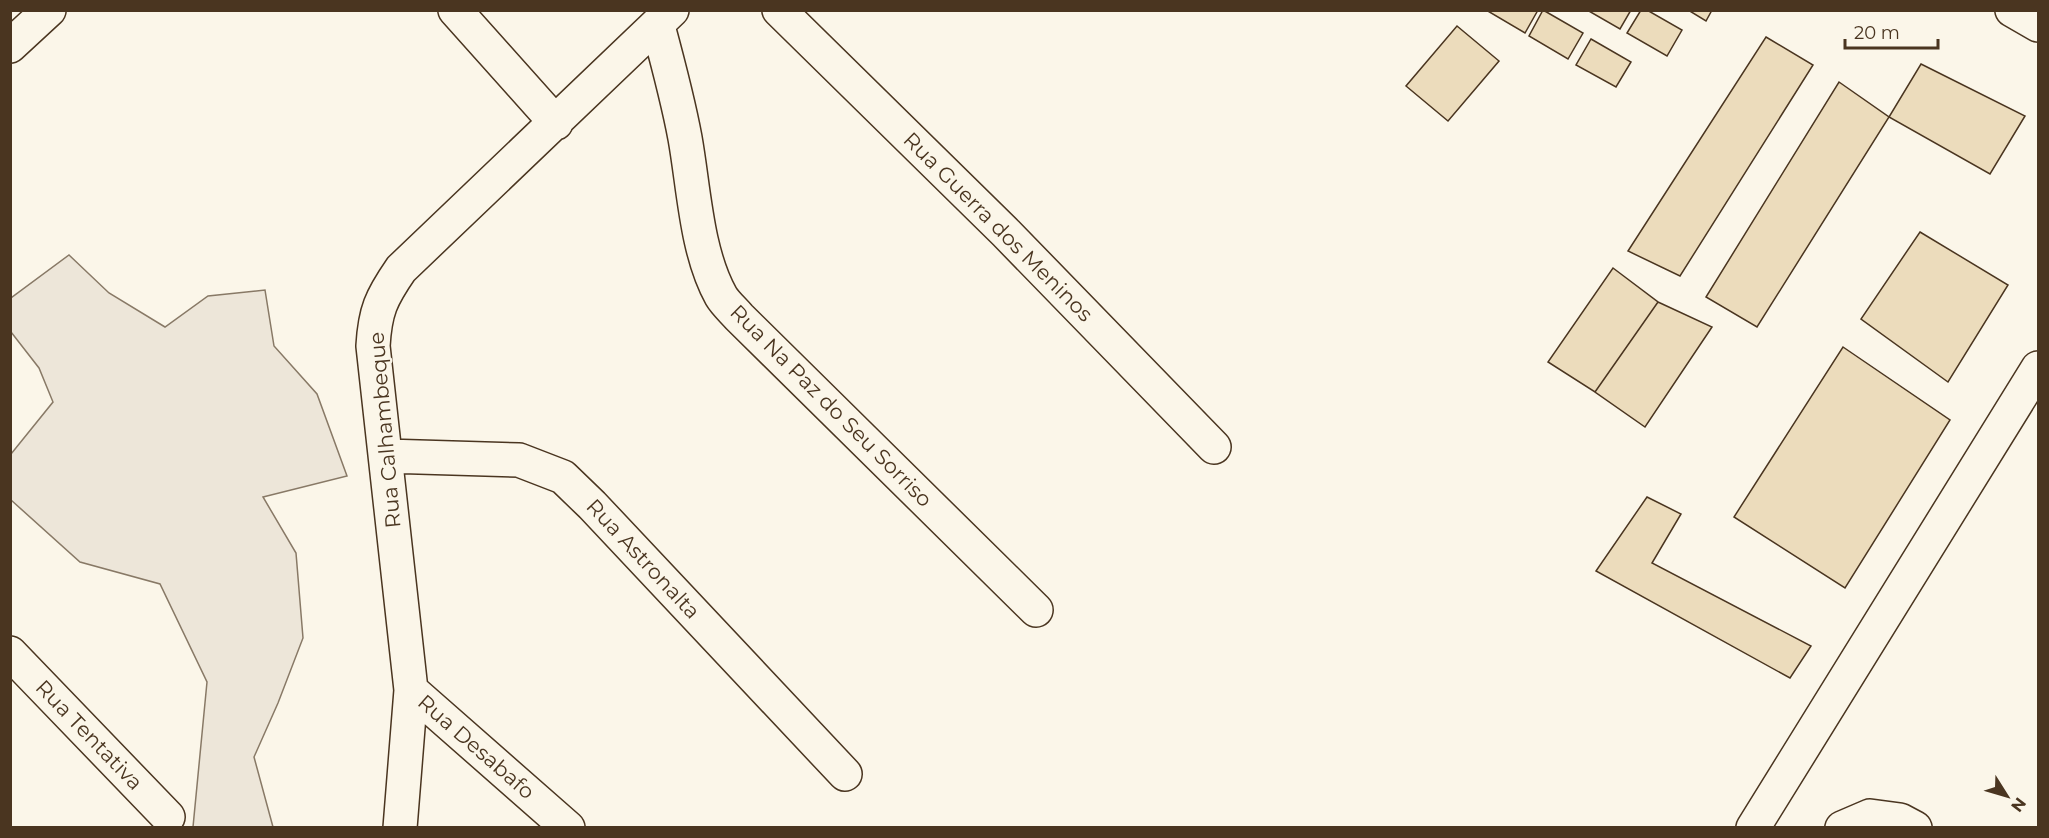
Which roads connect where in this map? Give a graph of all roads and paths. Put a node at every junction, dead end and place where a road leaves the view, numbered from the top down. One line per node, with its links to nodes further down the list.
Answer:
1 (49, 10): 7 (street)
2 (455, 10): 8 (street)
3 (779, 10): 10 (street, Rua Guerra dos Meninos)
4 (2012, 10): 6 (street)
5 (665, 18): 8 (street, Rua Calhambeque); 12 (street, Rua Na Paz do Seu Sorriso)
6 (2038, 25)
7 (10, 46)
8 (556, 123): 11 (street, Rua Calhambeque)
9 (2038, 368): 19 (street)
10 (1215, 447)
11 (386, 456): 14 (street, Rua Calhambeque); 15 (street, Rua Astronalta)
12 (1036, 610)
13 (10, 653): 16 (street, Rua Tentativa)
14 (411, 690): 17 (street, Rua Calhambeque); 18 (street, Rua Desabafo)
15 (845, 774)
16 (168, 818)
17 (399, 828)
18 (568, 828)
19 (1753, 828)
20 (1842, 828): 21 (street)
21 (1915, 828)

